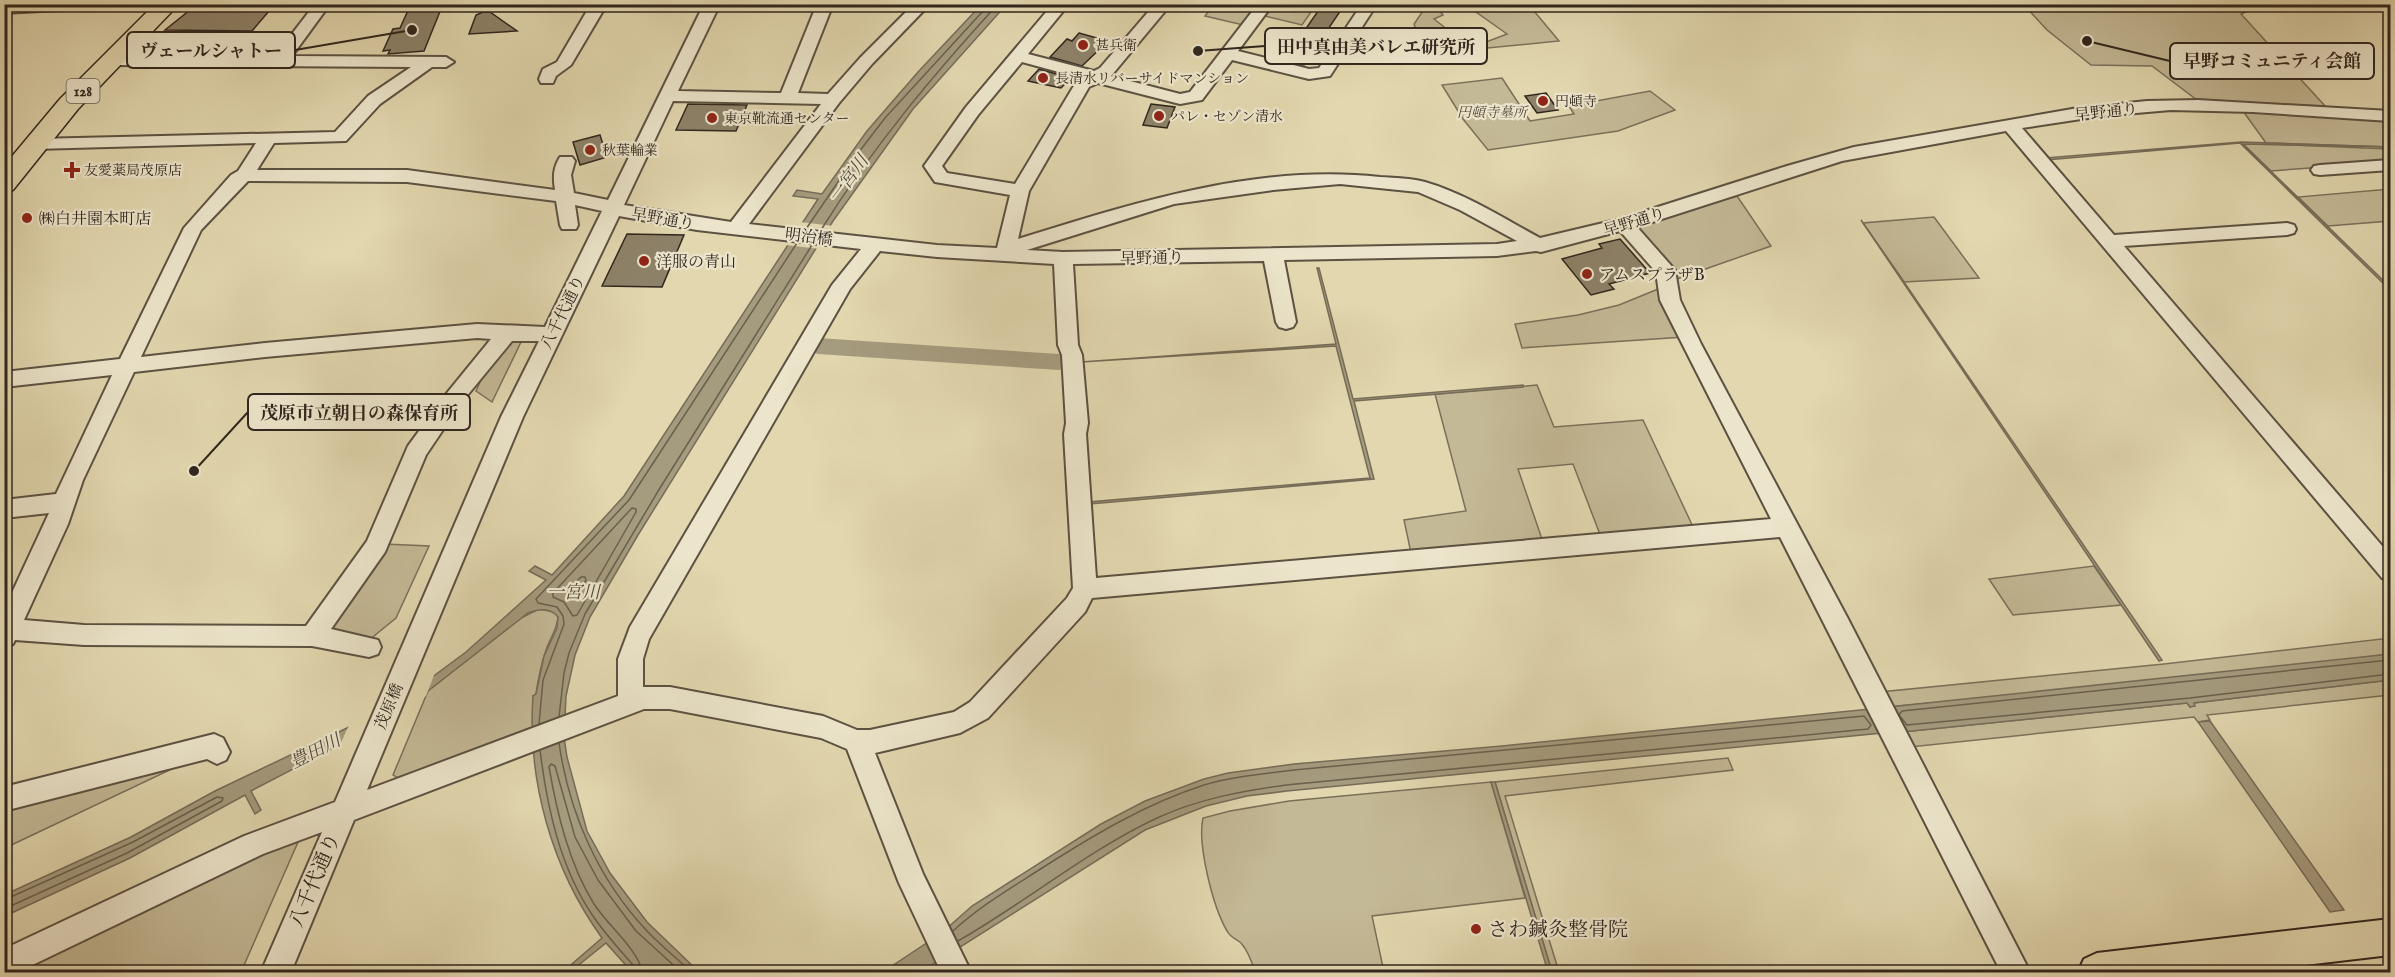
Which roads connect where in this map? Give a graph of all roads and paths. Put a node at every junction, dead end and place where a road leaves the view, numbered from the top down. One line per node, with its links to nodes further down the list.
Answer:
1 (78, 4): 12 (street)
2 (168, 4): 15 (highway, 128)
3 (322, 4): 16 (street)
4 (599, 4): 20 (street)
5 (712, 4): 21 (street, 八千代通り)
6 (825, 4): 22 (street)
7 (923, 4): 23 (street)
8 (1062, 4): 14 (street)
9 (1164, 4): 19 (street)
10 (1266, 4): 13 (street)
11 (1370, 4): 13 (street)
12 (4, 8)
13 (1229, 54): 19 (street)
14 (1016, 56): 19 (street); 33 (street)
15 (112, 60): 16 (street); 27 (highway, 128)
16 (279, 62): 18 (street)
17 (446, 62): 18 (street)
18 (426, 64): 26 (street)
19 (1095, 77): 33 (street)
20 (547, 79)
21 (666, 96): 22 (street); 35 (street, 八千代通り)
22 (788, 97): 23 (street)
23 (833, 99): 38 (street)
24 (2391, 116): 25 (street, 早野通り)
25 (2010, 125): 37 (street, 早野通り); 40 (street)
26 (268, 138): 27 (street); 31 (street)
27 (35, 144): 32 (highway, 128)
28 (566, 161): 34 (street)
29 (2391, 165): 30 (street)
30 (2320, 170)
31 (244, 175): 34 (street, 早野通り); 49 (street)
32 (4, 184)
33 (1020, 191): 43 (street)
34 (566, 197): 35 (street, 早野通り); 36 (street)
35 (612, 207): 38 (street, 早野通り); 48 (street, 八千代通り)
36 (569, 225)
37 (1625, 225): 42 (street, 早野通り); 53 (street)
38 (743, 228): 41 (street, 明治橋)
39 (2288, 229): 40 (street)
40 (2109, 241): 54 (street)
41 (871, 244): 43 (street, 早野通り); 60 (street)
42 (1541, 246): 43 (street); 44 (street, 早野通り)
43 (1005, 254): 45 (street, 早野通り)
44 (1273, 255): 45 (street, 早野通り); 46 (street)
45 (1063, 258): 55 (street)
46 (1286, 322)
47 (507, 334): 48 (street); 49 (street); 58 (street)
48 (550, 334): 56 (street, 八千代通り)
49 (126, 366): 50 (street); 51 (street)
50 (4, 380)
51 (64, 502): 52 (street); 57 (street)
52 (4, 509)
53 (1787, 527): 55 (street); 69 (street)
54 (2391, 571)
55 (1085, 589): 61 (street)
56 (423, 624): 64 (street, 茂原橋)
57 (7, 633): 58 (street)
58 (312, 636): 59 (street)
59 (369, 647)
60 (628, 703): 61 (street); 64 (street)
61 (855, 741): 67 (street)
62 (217, 752): 63 (street)
63 (4, 799)
64 (348, 799): 66 (street); 68 (street, 八千代通り)
65 (2391, 937): 70 (main road)
66 (4, 964)
67 (955, 968)
68 (276, 972)
69 (2016, 972)
70 (2097, 972)

